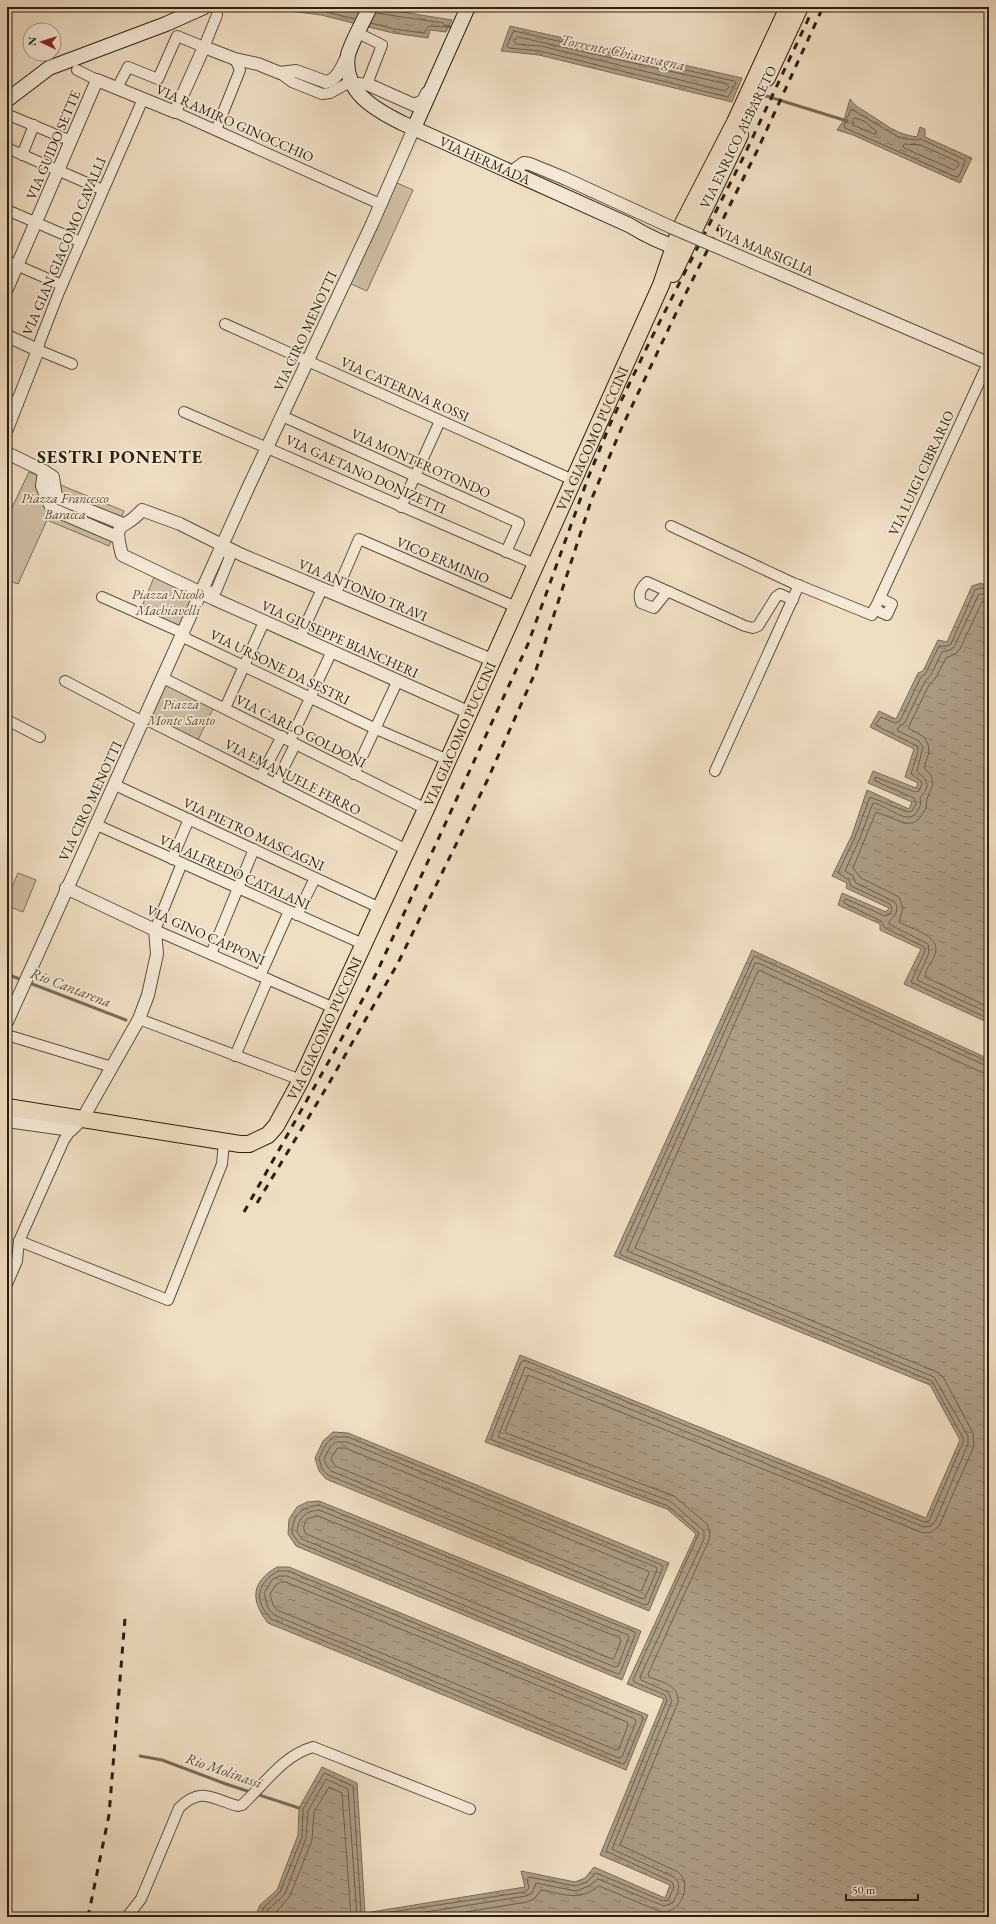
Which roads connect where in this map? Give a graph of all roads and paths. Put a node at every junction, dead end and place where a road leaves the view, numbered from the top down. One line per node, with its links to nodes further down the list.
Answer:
1 (204, 7): 19 (main road)
2 (370, 7): 7 (main road)
3 (468, 7): 10 (main road)
4 (788, 7): 36 (main road, VIA ENRICO ALBARETO)
5 (800, 7): 36 (main road, VIA ENRICO ALBARETO)
6 (216, 15): 8 (street)
7 (359, 30): 9 (main road); 16 (street)
8 (204, 47): 11 (street); 17 (street); 20 (street)
9 (348, 55): 13 (street); 15 (main road)
10 (442, 62): 16 (street); 23 (main road)
11 (237, 65): 13 (street); 24 (street)
12 (77, 70): 14 (street, VIA RAMIRO GINOCCHIO)
13 (280, 73): 15 (street)
14 (98, 80): 17 (street, VIA RAMIRO GINOCCHIO); 25 (street, VIA GUIDO SETTE)
15 (350, 82): 16 (street); 23 (main road, VIA HERMADA)
16 (366, 84)
17 (117, 88): 18 (street, VIA RAMIRO GINOCCHIO)
18 (143, 99): 20 (street, VIA RAMIRO GINOCCHIO); 30 (street, VIA GIAN GIACOMO CAVALLI)
19 (7, 100)
20 (175, 112): 24 (street, VIA RAMIRO GINOCCHIO)
21 (11, 116): 22 (street)
22 (34, 125): 25 (street); 27 (street)
23 (414, 128): 29 (main road, VIA HERMADA); 31 (street, VIA CIRO MENOTTI)
24 (216, 130): 31 (street, VIA RAMIRO GINOCCHIO)
25 (71, 141): 28 (street, VIA GUIDO SETTE)
26 (7, 148): 27 (street)
27 (22, 155): 28 (street)
28 (58, 170): 30 (street); 33 (street, VIA GUIDO SETTE)
29 (514, 174): 34 (main road, VIA HERMADA); 45 (street, VIA MARSIGLIA, bridge)
30 (103, 190): 35 (street, VIA GIAN GIACOMO CAVALLI)
31 (380, 204): 44 (street, VIA CIRO MENOTTI)
32 (7, 210): 33 (street)
33 (36, 222): 35 (street); 37 (street, VIA GUIDO SETTE)
34 (653, 239): 36 (main road, VIA HERMADA); 38 (main road, VIA HERMADA)
35 (81, 242): 39 (street, VIA GIAN GIACOMO CAVALLI)
36 (679, 249): 38 (main road, VIA ENRICO ALBARETO)
37 (12, 263): 39 (street); 40 (street, VIA GUIDO SETTE)
38 (672, 267): 56 (main road, VIA GIACOMO PUCCINI)
39 (62, 285): 43 (street, VIA GIAN GIACOMO CAVALLI)
40 (7, 289)
41 (225, 324): 44 (street, VIA CATERINA ROSSI)
42 (7, 336): 43 (street)
43 (38, 350): 46 (street); 47 (street, VIA GIAN GIACOMO CAVALLI)
44 (307, 361): 49 (street, VIA CIRO MENOTTI); 50 (street, VIA CATERINA ROSSI)
45 (988, 362): 64 (street, VIA LUIGI CIBRARIO)
46 (72, 364)
47 (12, 402): 51 (street, VIA GIAN GIACOMO CAVALLI)
48 (184, 412): 52 (street, VIA GAETANO DONIZETTI)
49 (282, 416): 52 (street, VIA CIRO MENOTTI); 55 (street, VIA MONTEROTONDO)
50 (440, 421): 55 (street); 56 (street, VIA CATERINA ROSSI)
51 (7, 429)
52 (267, 447): 57 (street, VIA GAETANO DONIZETTI); 61 (street, VIA CIRO MENOTTI)
53 (7, 453): 54 (street)
54 (44, 471): 58 (street); 60 (street)
55 (415, 476): 57 (street); 62 (street, VIA MONTEROTONDO)
56 (573, 480): 63 (main road, VIA GIACOMO PUCCINI)
57 (401, 507): 62 (street, VIA GAETANO DONIZETTI)
58 (123, 524): 60 (street); 61 (street, VIA ANTONIO TRAVI)
59 (671, 526): 64 (street, VIA LUIGI CIBRARIO)
60 (117, 537): 67 (street, VIA GIUSEPPE BIANCHERI)
61 (223, 546): 65 (street, VIA ANTONIO TRAVI); 67 (street, VIA CIRO MENOTTI)
62 (506, 552): 63 (street, VIA GAETANO DONIZETTI)
63 (534, 564): 71 (main road, VIA GIACOMO PUCCINI)
64 (799, 585): 70 (street)
65 (322, 589): 68 (street, VIA ANTONIO TRAVI); 74 (street)
66 (670, 592): 66 (street); 70 (street)
67 (200, 593): 72 (street, VIA GIUSEPPE BIANCHERI); 73 (street, VIA CIRO MENOTTI)
68 (335, 594): 71 (street, VICO ERMINIO); 76 (street, VIA ANTONIO TRAVI)
69 (102, 597): 73 (street, VIA URSONE DA SESTRI)
70 (793, 600): 90 (street)
71 (516, 607): 76 (main road, VIA GIACOMO PUCCINI)
72 (264, 622): 74 (street, VIA GIUSEPPE BIANCHERI); 77 (street)
73 (183, 633): 77 (street, VIA URSONE DA SESTRI); 78 (street, VIA CIRO MENOTTI)
74 (300, 637): 75 (street, VIA GIUSEPPE BIANCHERI)
75 (332, 651): 79 (street, VIA GIUSEPPE BIANCHERI); 81 (street)
76 (492, 660): 83 (main road, VIA GIACOMO PUCCINI)
77 (245, 665): 81 (street, VIA URSONE DA SESTRI); 82 (street)
78 (163, 678): 82 (street, VIA CARLO GOLDONI); 85 (street, VIA CIRO MENOTTI)
79 (398, 680): 83 (street, VIA GIUSEPPE BIANCHERI); 86 (street)
80 (65, 681): 85 (street, VIA EMANUELE FERRO)
81 (310, 697): 86 (street, VIA URSONE DA SESTRI); 88 (street)
82 (225, 708): 88 (street, VIA CARLO GOLDONI)
83 (468, 712): 89 (main road, VIA GIACOMO PUCCINI)
84 (7, 720): 87 (street)
85 (144, 720): 92 (street, VIA EMANUELE FERRO); 94 (street, VIA CIRO MENOTTI)
86 (376, 729): 89 (street, VIA URSONE DA SESTRI); 91 (street)
87 (40, 737)
88 (289, 741): 91 (street, VIA CARLO GOLDONI); 92 (street); 93 (street)
89 (448, 760): 95 (main road, VIA GIACOMO PUCCINI)
90 (715, 771)
91 (354, 774): 95 (street, VIA CARLO GOLDONI)
92 (261, 776): 93 (street, VIA EMANUELE FERRO)
93 (276, 783): 99 (street, VIA EMANUELE FERRO)
94 (115, 785): 96 (street, VIA PIETRO MASCAGNI); 97 (street, VIA CIRO MENOTTI)
95 (426, 809): 99 (main road, VIA GIACOMO PUCCINI)
96 (189, 819): 98 (street, VIA PIETRO MASCAGNI); 100 (street)
97 (97, 825): 100 (street, VIA ALFREDO CATALANI); 103 (street, VIA CIRO MENOTTI)
98 (254, 849): 102 (street, VIA PIETRO MASCAGNI); 104 (street)
99 (407, 850): 105 (main road, VIA GIACOMO PUCCINI)
100 (172, 858): 101 (street, VIA ALFREDO CATALANI)
101 (182, 863): 104 (street, VIA ALFREDO CATALANI); 107 (street)
102 (315, 878): 105 (street, VIA PIETRO MASCAGNI); 106 (street)
103 (66, 888): 107 (street, VIA GINO CAPPONI); 113 (street, VIA CIRO MENOTTI)
104 (238, 888): 106 (street, VIA ALFREDO CATALANI); 109 (street)
105 (380, 908): 108 (main road, VIA GIACOMO PUCCINI)
106 (293, 913): 108 (street, VIA ALFREDO CATALANI); 110 (street)
107 (155, 930): 109 (street, VIA GINO CAPPONI); 112 (street)
108 (363, 944): 111 (main road, VIA GIACOMO PUCCINI)
109 (211, 954): 110 (street, VIA GINO CAPPONI)
110 (264, 977): 111 (street, VIA GINO CAPPONI); 115 (street)
111 (334, 1008): 117 (main road, VIA GIACOMO PUCCINI)
112 (139, 1019): 115 (street); 116 (street)
113 (7, 1022)
114 (7, 1035): 116 (street)
115 (235, 1056): 117 (street)
116 (112, 1067): 119 (street)
117 (300, 1080): 122 (main road, VIA GIACOMO PUCCINI)
118 (7, 1107): 119 (main road, VIA GIACOMO PUCCINI)
119 (83, 1118): 121 (street); 122 (main road, VIA GIACOMO PUCCINI)
120 (7, 1121): 121 (street)
121 (72, 1130): 123 (street)
122 (224, 1142): 123 (street)
123 (18, 1241): 124 (street)
124 (7, 1284)
125 (470, 1809): 126 (street)
126 (127, 1917)

